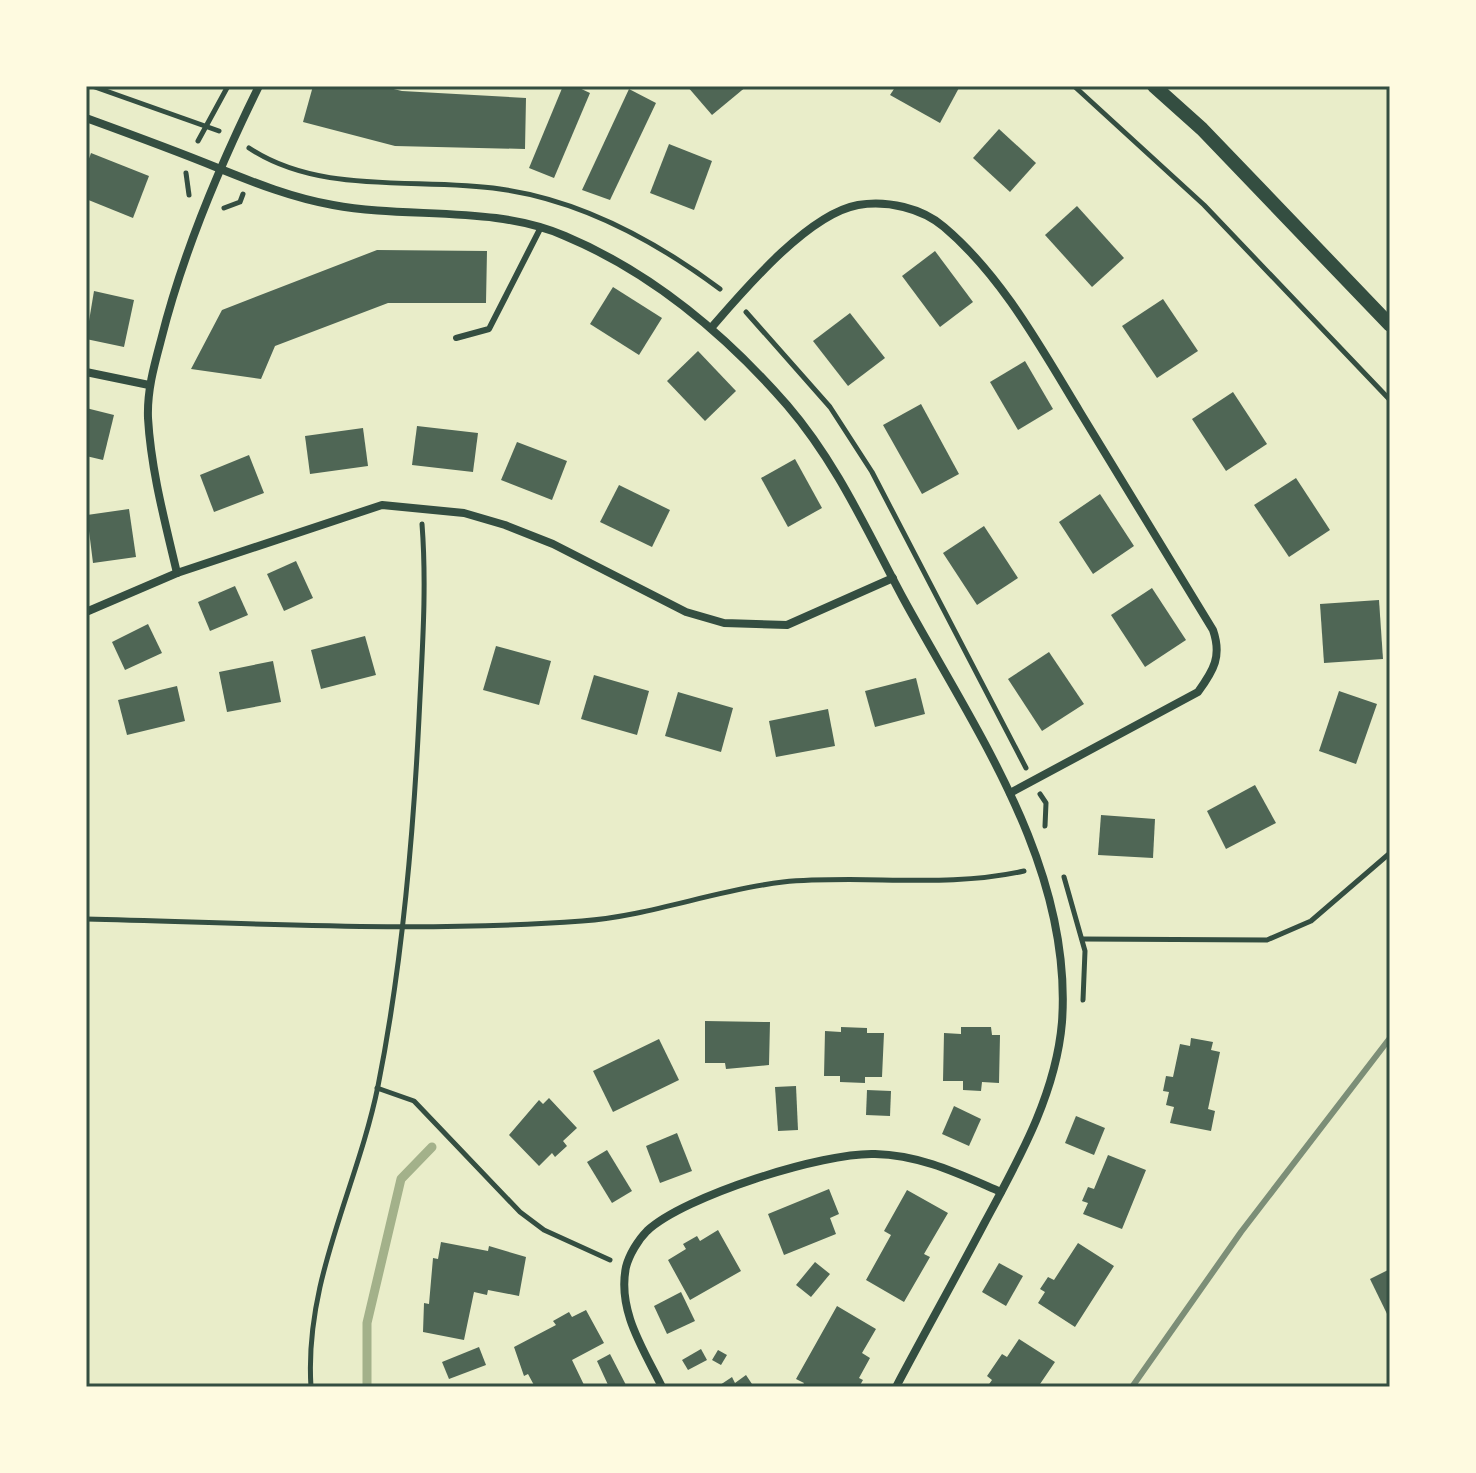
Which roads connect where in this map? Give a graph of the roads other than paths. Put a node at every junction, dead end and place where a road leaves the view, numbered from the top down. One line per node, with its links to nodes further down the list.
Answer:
1 (259, 86): 4 (street)
2 (1154, 86): 6 (street)
3 (86, 118): 4 (street)
4 (220, 168): 5 (street); 10 (street)
5 (541, 227): 7 (street); 8 (lane)
6 (1390, 325)
7 (711, 328): 12 (street); 14 (street)
8 (456, 338)
9 (86, 372): 10 (street)
10 (149, 385): 11 (street)
11 (177, 573): 12 (street); 13 (street)
12 (893, 578): 14 (street)
13 (86, 612)
14 (1010, 793): 15 (street)
15 (1001, 1192): 16 (street); 17 (street)
16 (662, 1387)
17 (896, 1387)

